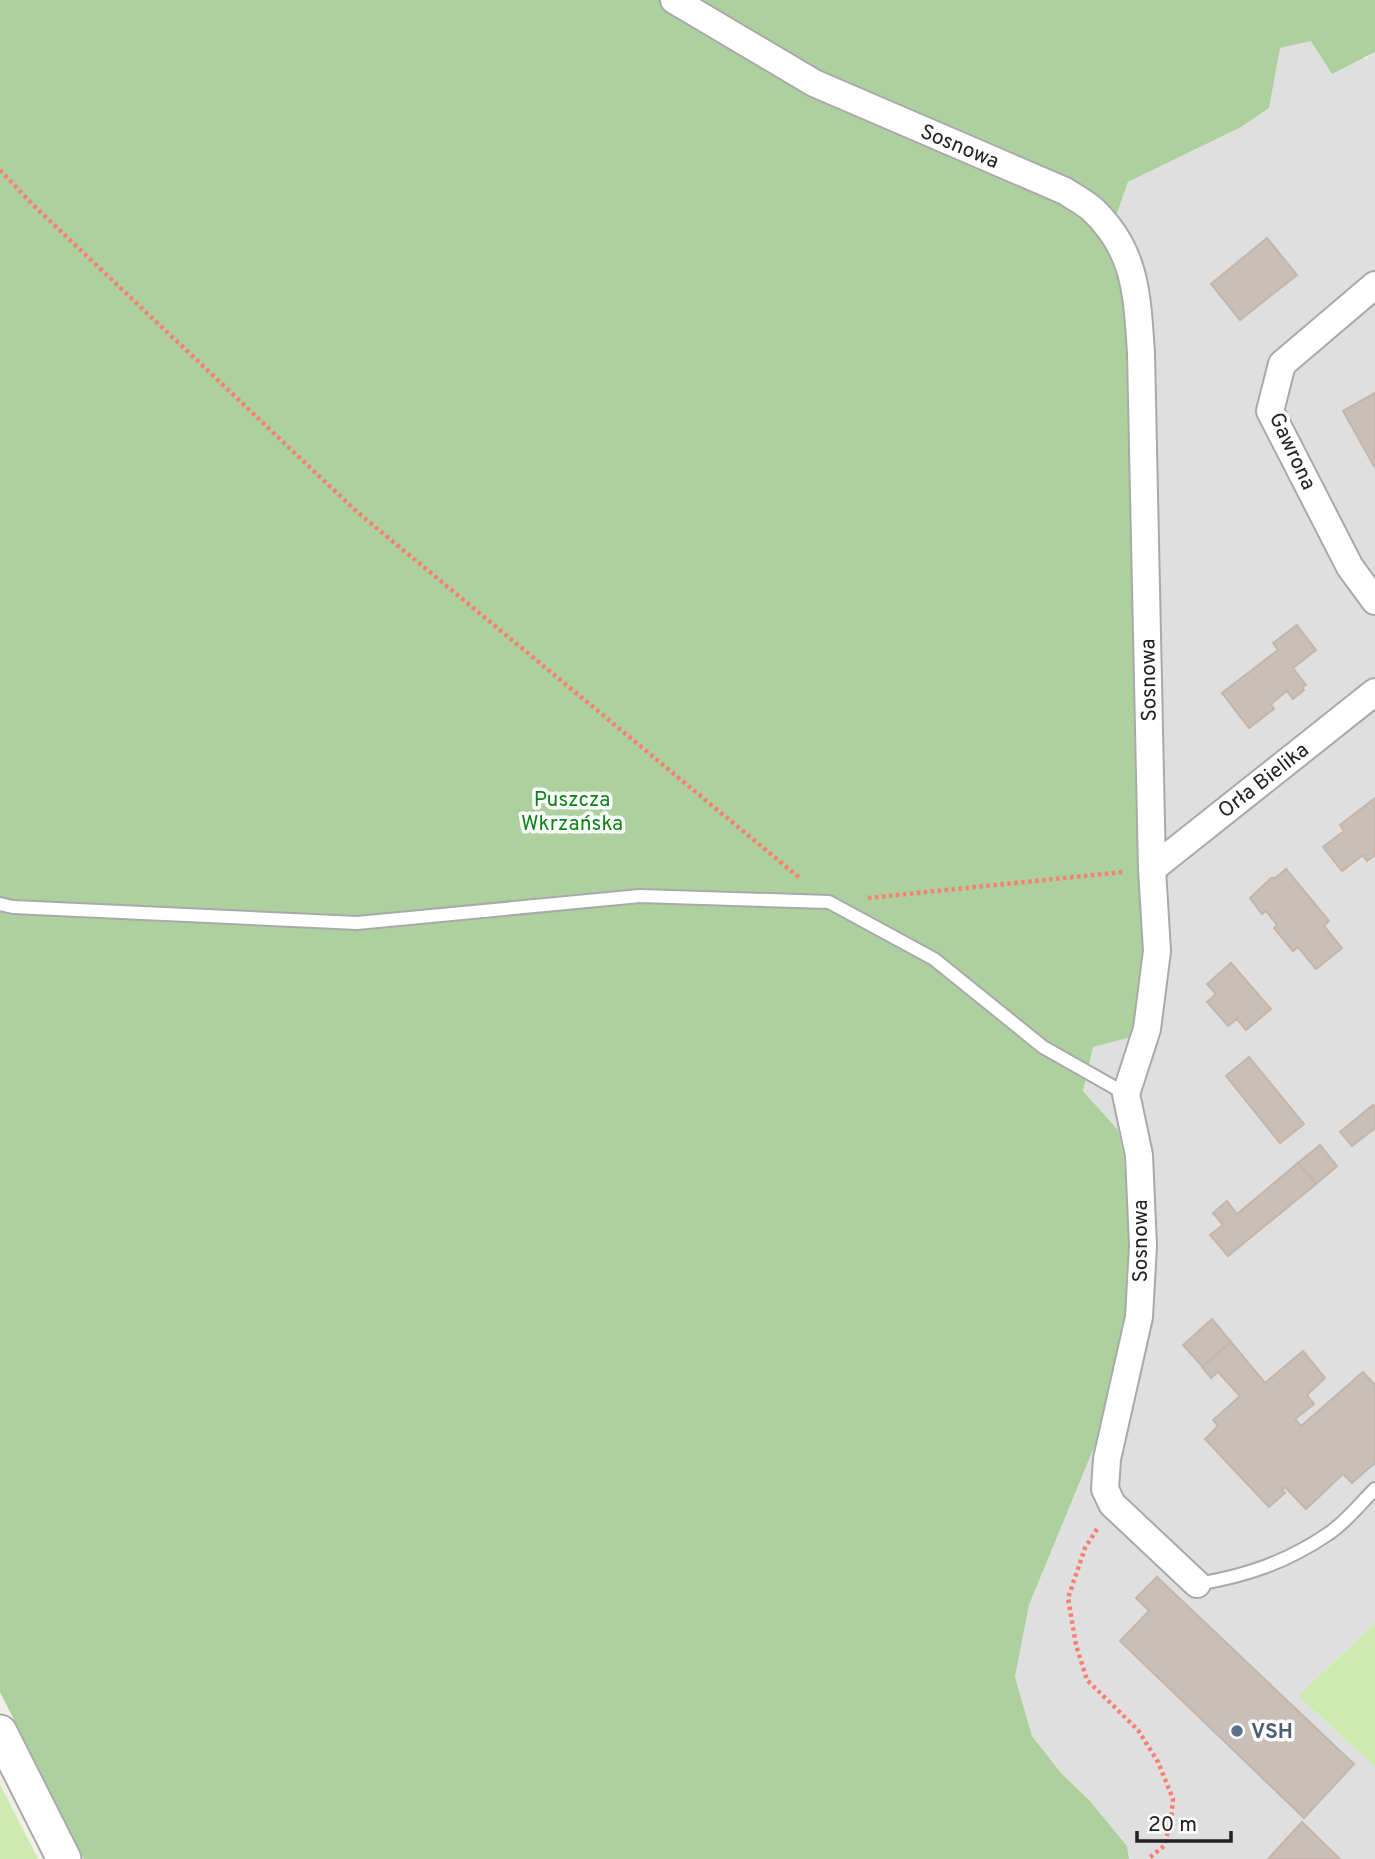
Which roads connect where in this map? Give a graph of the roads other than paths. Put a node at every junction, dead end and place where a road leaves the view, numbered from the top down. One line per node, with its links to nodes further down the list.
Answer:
1 (674, 0): 5 (street, Sosnowa)
2 (1375, 285): 3 (street, Gawrona)
3 (1375, 601)
4 (1375, 692): 5 (street, Orła Bielika)
5 (1152, 869): 7 (street, Sosnowa)
6 (0, 904): 7 (lane)
7 (1126, 1094): 9 (street, Sosnowa)
8 (1375, 1489): 9 (lane)
9 (1198, 1584)
10 (0, 1732): 11 (street)
11 (64, 1859)

